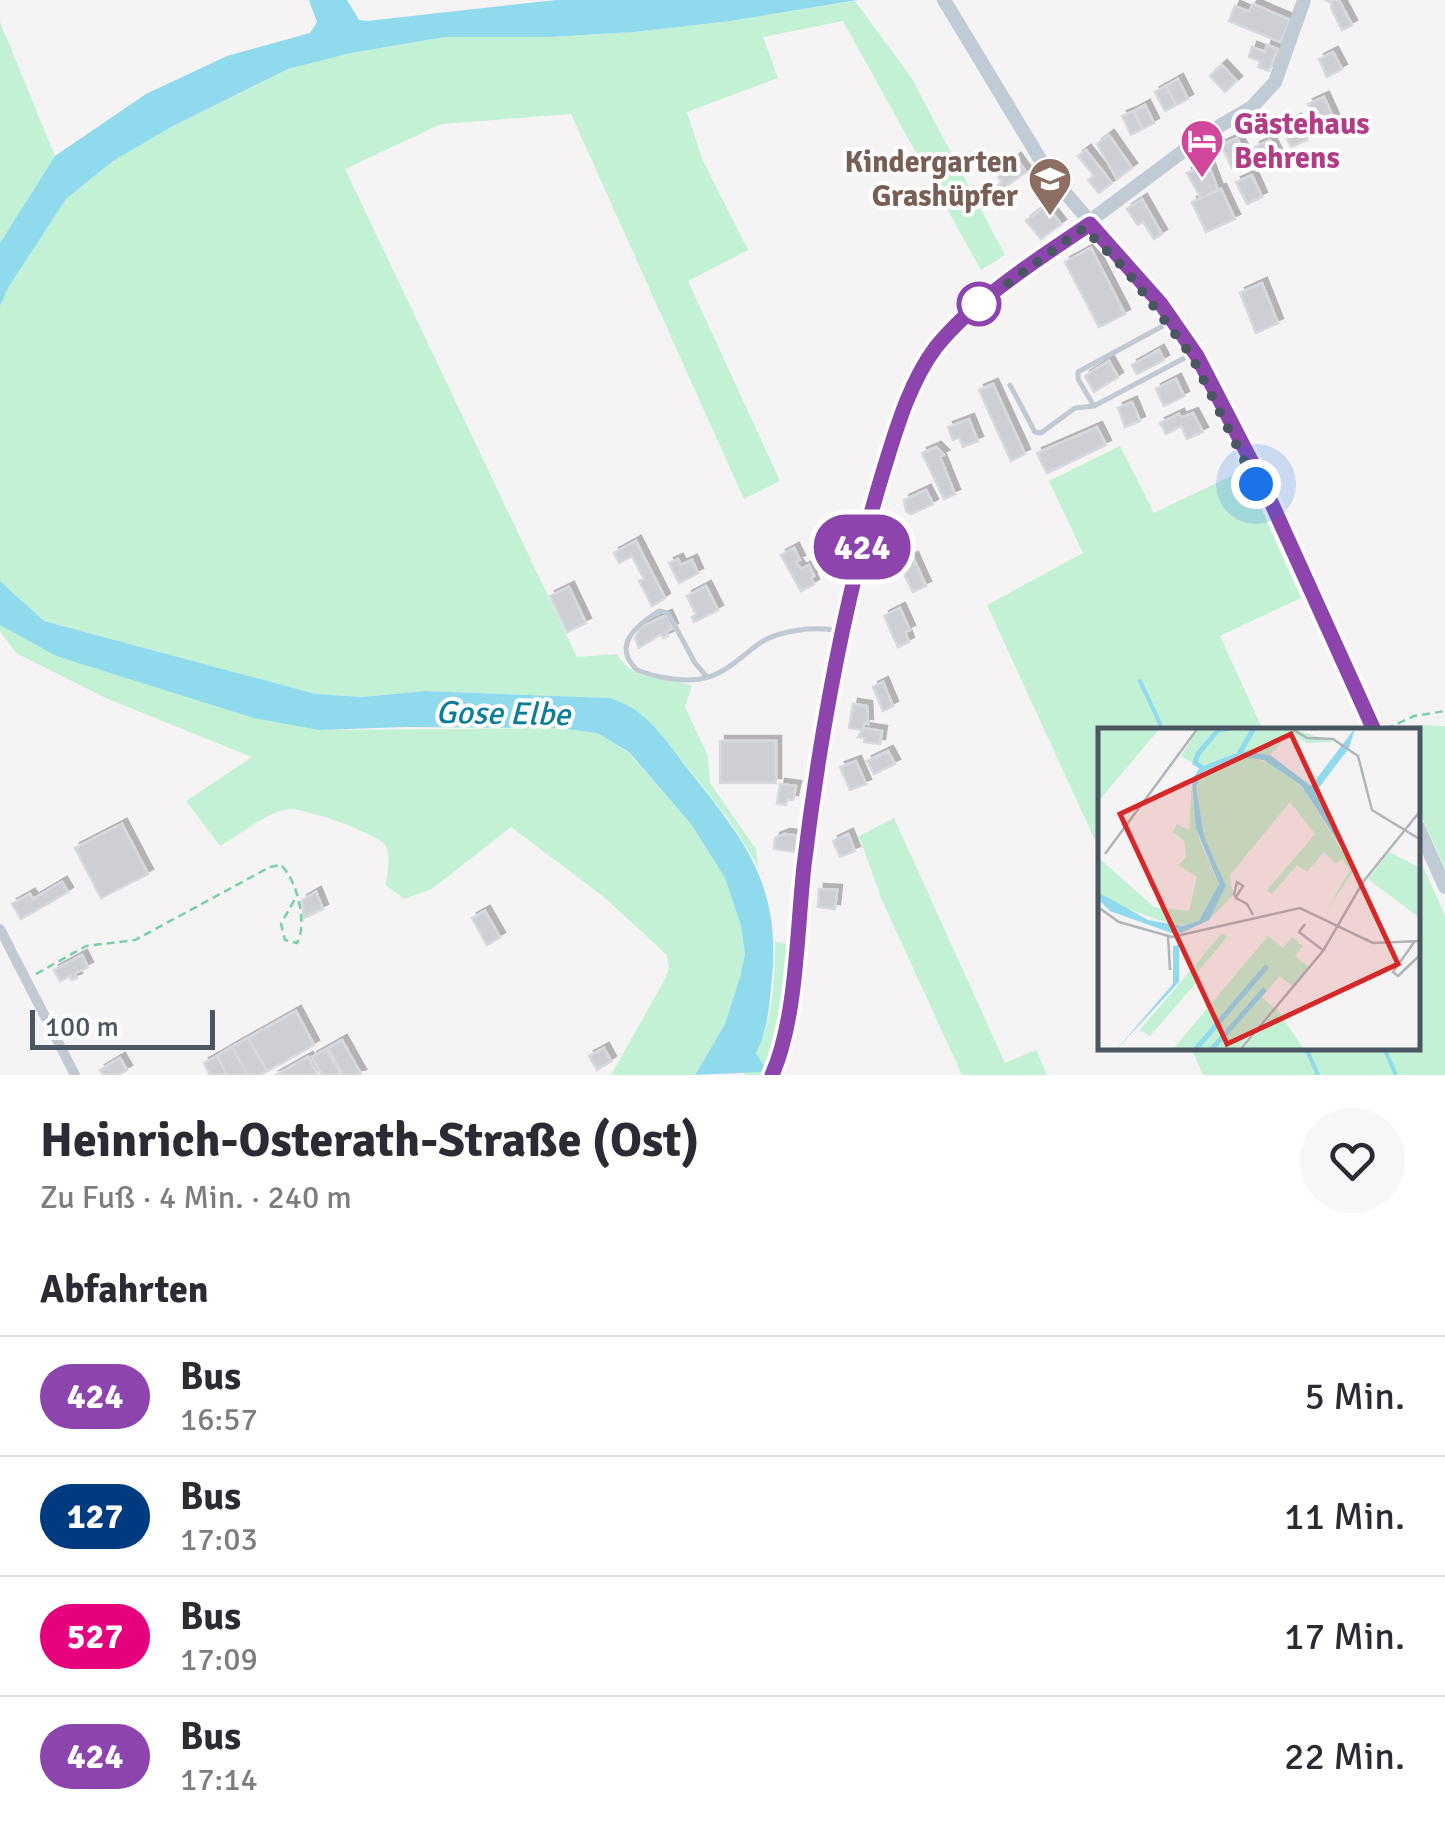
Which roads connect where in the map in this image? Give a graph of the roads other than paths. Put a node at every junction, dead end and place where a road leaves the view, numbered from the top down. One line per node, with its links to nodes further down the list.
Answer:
1 (944, 0): 3 (street)
2 (1304, 0): 3 (street)
3 (1090, 224): 4 (street); 8 (street)
4 (1172, 320): 5 (street); 7 (lane)
5 (1195, 353): 7 (lane); 10 (street)
6 (1010, 384): 7 (lane)
7 (1094, 406)
8 (840, 632): 9 (lane); 15 (street)
9 (707, 677): 9 (lane)
10 (1373, 728)
11 (1420, 831): 12 (street)
12 (1445, 887)
13 (0, 929): 14 (street)
14 (76, 1075)
15 (772, 1075)

